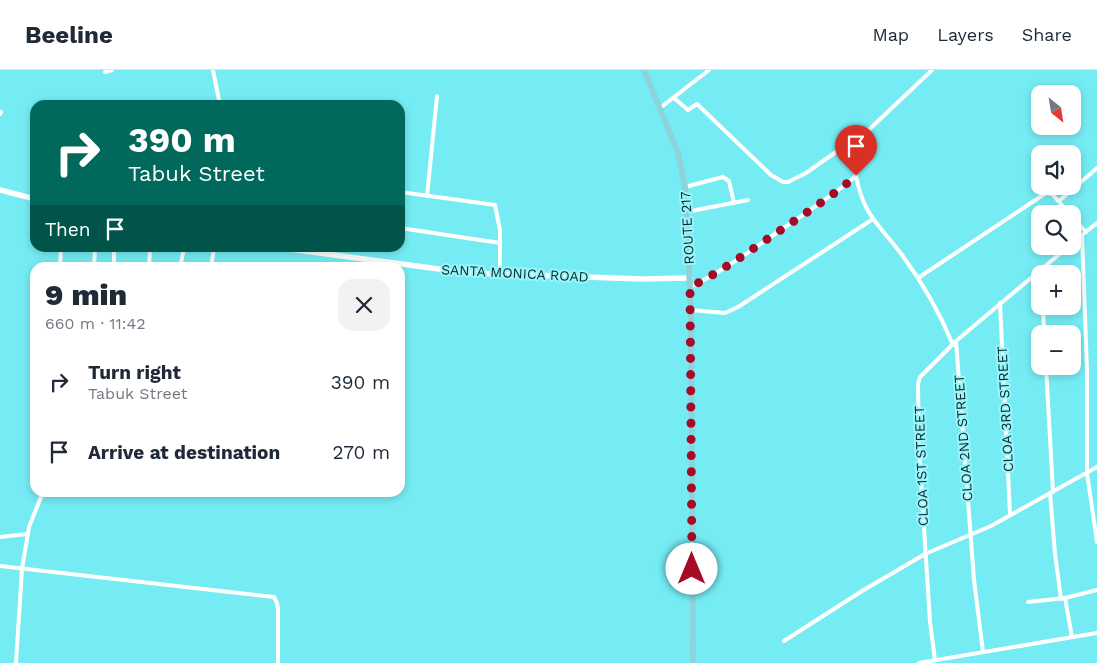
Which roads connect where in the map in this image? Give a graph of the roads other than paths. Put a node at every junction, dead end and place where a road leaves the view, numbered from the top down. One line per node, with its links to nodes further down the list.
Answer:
1 (112, 70): 6 (street)
2 (213, 70): 9 (street)
3 (644, 70): 10 (main road, ROUTE 217)
4 (709, 70): 8 (street)
5 (932, 70): 11 (street)
6 (105, 72)
7 (437, 96): 17 (street)
8 (674, 98): 10 (street); 11 (street)
9 (219, 100)
10 (660, 109): 14 (main road, ROUTE 217)
11 (854, 145): 13 (street)
12 (1097, 168): 20 (street)
13 (856, 176): 24 (street); 40 (street)
14 (685, 187): 21 (street); 23 (main road, ROUTE 217)
15 (0, 190): 18 (street)
16 (405, 193): 17 (street)
17 (427, 196): 30 (street)
18 (30, 198)
19 (748, 200): 21 (street)
20 (1059, 201): 22 (street); 38 (street)
21 (734, 203): 23 (street)
22 (1062, 205)
23 (686, 212): 37 (main road, ROUTE 217)
24 (873, 219): 38 (street); 42 (street)
25 (1097, 222): 28 (street)
26 (405, 229): 30 (street)
27 (1081, 230): 28 (street)
28 (1084, 234): 29 (street); 46 (street)
29 (1081, 236)
30 (500, 243): 36 (street)
31 (312, 252): 33 (street, SANTA MONICA ROAD)
32 (1058, 255): 35 (street)
33 (387, 262)
34 (405, 264): 36 (street, SANTA MONICA ROAD)
35 (1047, 265)
36 (500, 275): 37 (street, SANTA MONICA ROAD)
37 (690, 278): 40 (main road, ROUTE 217)
38 (918, 278): 43 (street)
39 (1031, 279): 41 (street)
40 (690, 287): 42 (main road, ROUTE 217)
41 (1000, 303): 43 (street); 49 (street, CLOA 3RD STREET)
42 (691, 310): 67 (main road, ROUTE 217)
43 (954, 343): 51 (street, CLOA 2ND STREET); 54 (street, CLOA 1ST STREET)
44 (1046, 375): 47 (street)
45 (1097, 467): 46 (street)
46 (1087, 473): 47 (street); 53 (street)
47 (1052, 492): 49 (street); 58 (street)
48 (41, 497): 50 (street)
49 (1010, 514): 51 (street)
50 (28, 534): 52 (street); 56 (street)
51 (970, 535): 54 (street); 63 (street, CLOA 2ND STREET)
52 (0, 538)
53 (1097, 542)
54 (925, 554): 62 (street); 64 (street, CLOA 1ST STREET)
55 (0, 566): 56 (street)
56 (22, 568): 65 (street); 66 (street)
57 (1097, 590): 58 (street)
58 (1063, 598): 59 (street); 61 (street)
59 (1028, 602)
60 (1097, 633): 61 (street)
61 (1072, 637): 63 (street)
62 (784, 641)
63 (982, 652): 64 (street)
64 (935, 660): 68 (street)
65 (16, 663)
66 (278, 663)
67 (693, 663)
68 (919, 663)

